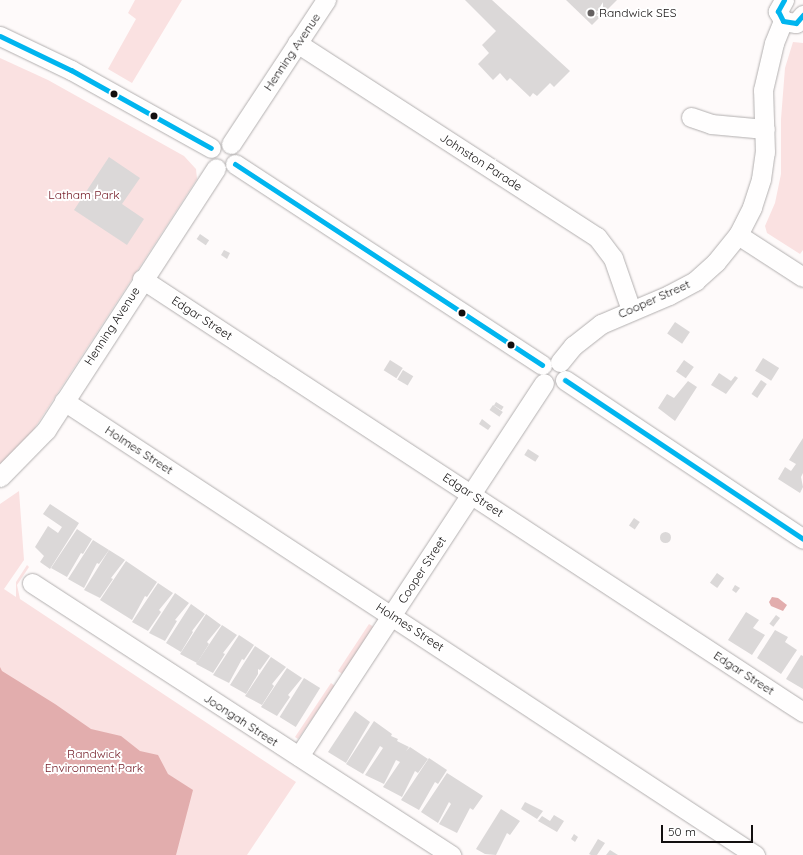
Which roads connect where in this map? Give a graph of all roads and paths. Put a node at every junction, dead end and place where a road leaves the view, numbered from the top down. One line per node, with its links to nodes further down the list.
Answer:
1 (326, 0): 4 (street, Henning Avenue)
2 (792, 9): 6 (street, Cooper Street)
3 (0, 36): 8 (street)
4 (298, 43): 7 (street, Henning Avenue); 14 (street, Johnston Parade)
5 (691, 117): 6 (street)
6 (764, 129): 11 (street, Cooper Street)
7 (230, 144): 8 (street); 9 (street)
8 (211, 148): 10 (street)
9 (235, 164): 10 (street); 16 (street)
10 (216, 168): 13 (street, Henning Avenue)
11 (738, 234): 12 (street); 14 (street, Cooper Street)
12 (803, 277)
13 (142, 279): 18 (street, Henning Avenue); 20 (street, Edgar Street)
14 (631, 310): 15 (street, Cooper Street)
15 (560, 362): 16 (street); 17 (street)
16 (543, 374): 17 (street); 20 (street, Cooper Street)
17 (565, 380): 21 (street)
18 (64, 401): 19 (street, Henning Avenue); 23 (street, Holmes Street)
19 (0, 476)
20 (472, 494): 23 (street, Cooper Street); 24 (street, Edgar Street)
21 (803, 539)
22 (32, 584): 25 (street, Joongah Street)
23 (392, 615): 25 (street, Cooper Street); 27 (street, Holmes Street)
24 (803, 712)
25 (299, 756): 26 (street, Joongah Street)
26 (451, 855)
27 (755, 855)

